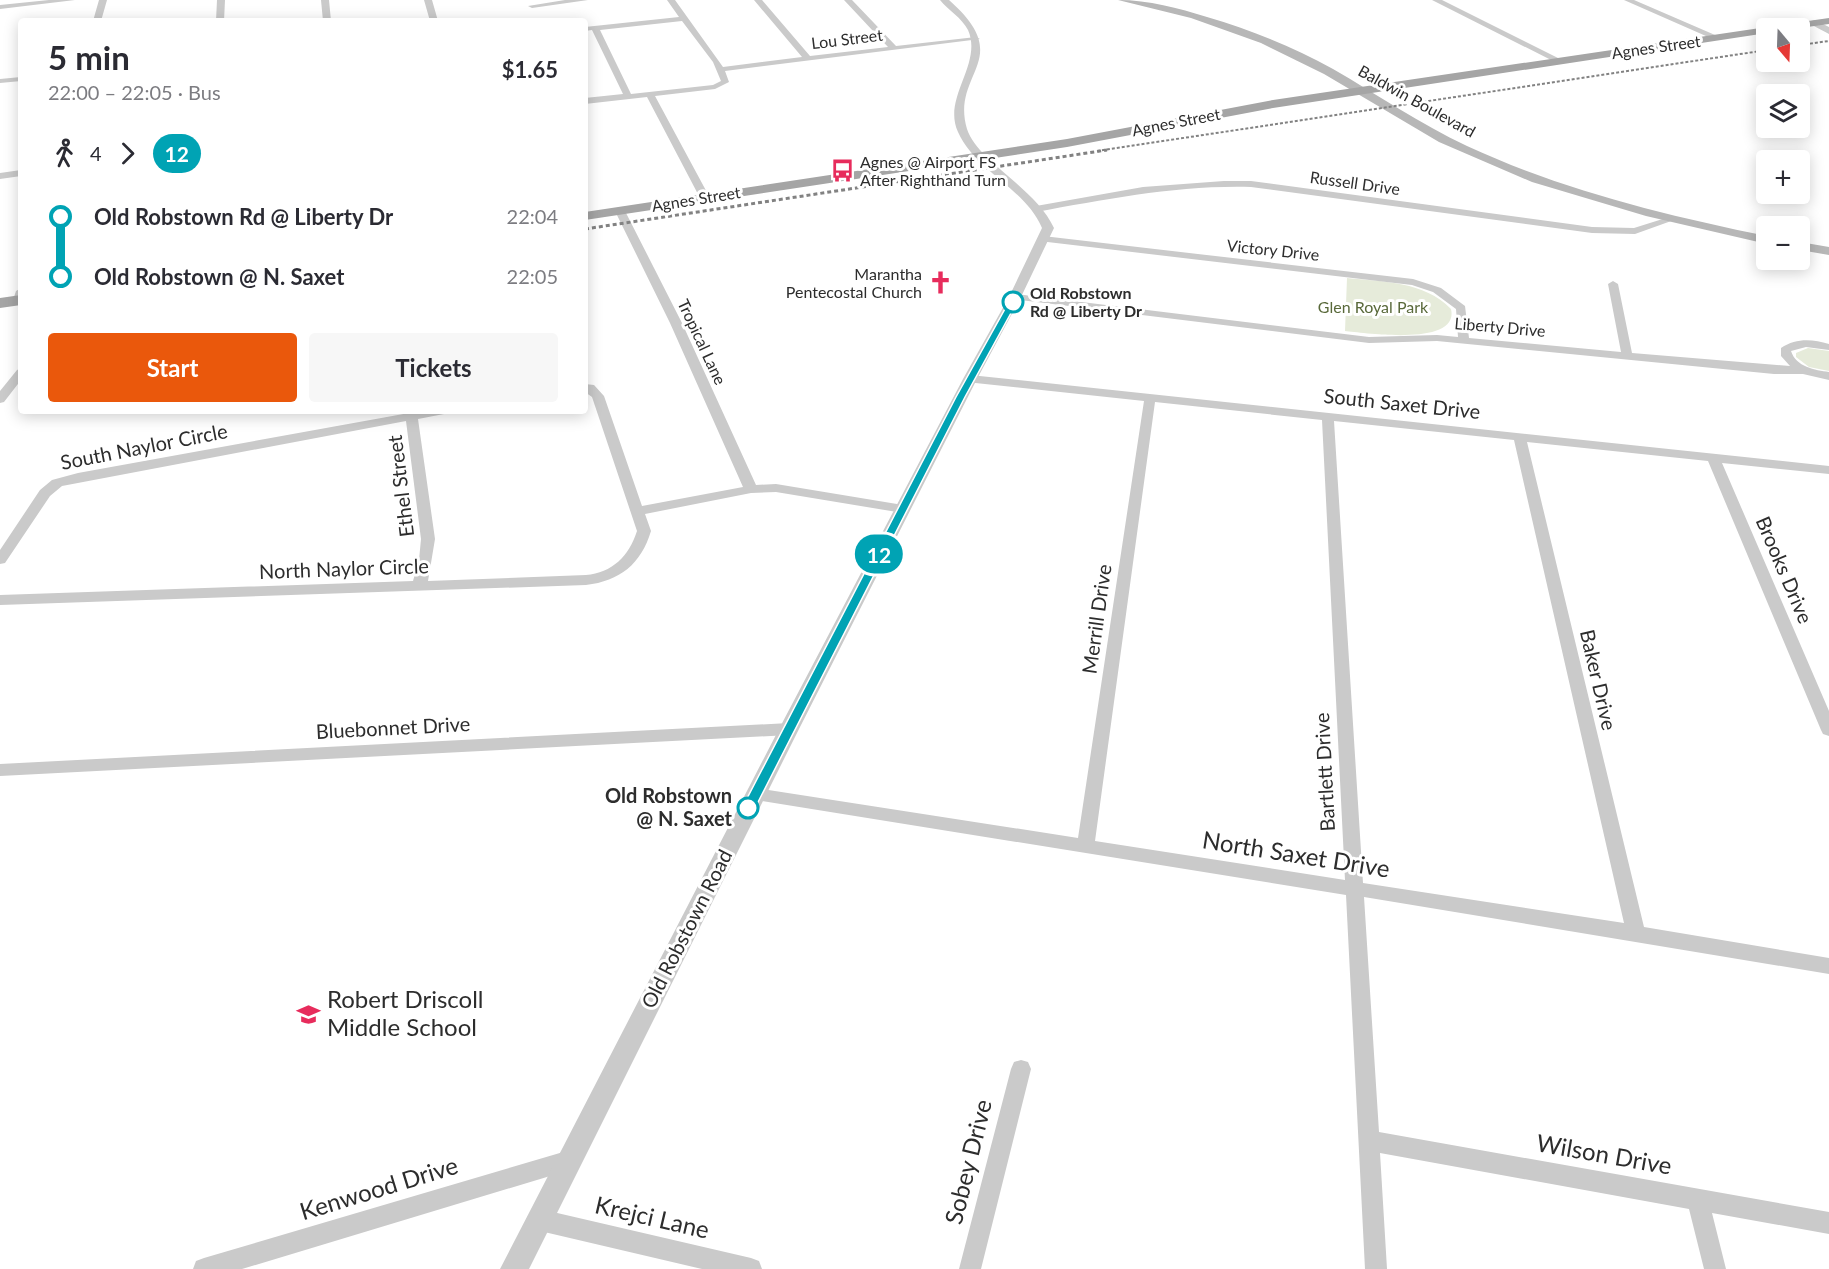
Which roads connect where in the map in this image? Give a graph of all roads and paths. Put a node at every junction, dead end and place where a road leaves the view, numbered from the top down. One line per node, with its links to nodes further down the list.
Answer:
1 (71, 0): 15 (street)
2 (103, 0): 16 (street)
3 (221, 0): 17 (street)
4 (325, 0): 18 (street)
5 (428, 0): 19 (street)
6 (584, 0): 14 (street)
7 (671, 0): 20 (street)
8 (758, 0): 31 (street)
9 (848, 0): 30 (street)
10 (944, 0): 29 (street)
11 (1124, 0): 36 (main road, Baldwin Boulevard)
12 (1436, 0): 32 (street)
13 (1628, 0): 28 (street)
14 (532, 6)
15 (0, 7)
16 (98, 18)
17 (220, 18)
18 (327, 18)
19 (433, 18)
20 (682, 19): 24 (street); 33 (street)
21 (1829, 21): 22 (main road)
22 (1815, 23): 23 (main road); 26 (street)
23 (1810, 24)
24 (595, 28): 25 (street); 38 (street)
25 (588, 29)
26 (1829, 30)
27 (1756, 32): 28 (main road, Agnes Street)
28 (1718, 38): 32 (main road, Agnes Street)
29 (976, 39): 30 (street, Lou Street); 40 (street, Old Robstown Road)
30 (893, 48): 31 (street, Lou Street)
31 (807, 58): 33 (street, Lou Street)
32 (1560, 61): 36 (main road, Agnes Street)
33 (723, 69): 37 (street)
34 (18, 79): 35 (street)
35 (0, 81)
36 (1361, 91): 40 (main road, Agnes Street); 47 (main road, Baldwin Boulevard)
37 (650, 94): 38 (street); 43 (street)
38 (628, 96): 39 (street)
39 (588, 101)
40 (983, 156): 43 (main road, Agnes Street); 44 (street, Old Robstown Road)
41 (18, 173): 42 (street)
42 (0, 176)
43 (705, 198): 45 (main road, Agnes Street)
44 (1036, 209): 47 (street, Russell Drive); 49 (street, Old Robstown Road)
45 (620, 211): 46 (main road, Agnes Street); 72 (street, Tropical Lane)
46 (588, 216)
47 (1669, 220): 48 (main road, Baldwin Boulevard)
48 (1756, 238)
49 (1042, 240): 53 (street, Old Robstown Road); 56 (street, Victory Drive)
50 (1810, 248): 51 (main road)
51 (1829, 251)
52 (1613, 284): 58 (street)
53 (1015, 297): 56 (street, Liberty Drive); 62 (street, Old Robstown Road)
54 (18, 298): 55 (main road)
55 (0, 303)
56 (1464, 340): 58 (street, Liberty Drive)
57 (1829, 346): 59 (street)
58 (1627, 356): 59 (street, Liberty Drive)
59 (1804, 370): 61 (street, Liberty Drive)
60 (18, 376): 65 (street)
61 (1829, 376)
62 (970, 379): 64 (street, South Saxet Drive); 73 (street, Old Robstown Road)
63 (588, 389): 74 (street, North Naylor Circle)
64 (1150, 398): 68 (street, South Saxet Drive); 82 (street, Merrill Drive)
65 (0, 399)
66 (423, 414): 67 (street, South Naylor Circle)
67 (412, 416): 75 (street, South Naylor Circle); 76 (street, Ethel Street)
68 (1328, 416): 69 (street, South Saxet Drive); 83 (street, Bartlett Drive)
69 (1519, 436): 70 (street, South Saxet Drive); 84 (street, Baker Drive)
70 (1714, 459): 71 (street, South Saxet Drive); 79 (street, Brooks Drive)
71 (1829, 470)
72 (751, 489): 73 (street); 74 (street)
73 (903, 509): 78 (street, Old Robstown Road)
74 (638, 511): 76 (street, North Naylor Circle)
75 (0, 560)
76 (419, 586): 77 (street, North Naylor Circle)
77 (0, 600)
78 (789, 729): 80 (street, Bluebonnet Drive); 81 (street, Old Robstown Road)
79 (1829, 730)
80 (0, 770)
81 (756, 794): 82 (street, North Saxet Drive); 88 (street, Old Robstown Road)
82 (1084, 847): 83 (street, North Saxet Drive)
83 (1354, 888): 84 (street, North Saxet Drive); 87 (street, Bartlett Drive)
84 (1636, 933): 85 (street, North Saxet Drive)
85 (1829, 966)
86 (1021, 1069): 95 (street, Sobey Drive)
87 (1370, 1141): 89 (street, Wilson Drive); 96 (street, Bartlett Drive)
88 (570, 1160): 90 (street, Old Robstown Road); 92 (street, Kenwood Drive)
89 (1698, 1200): 91 (street, Wilson Drive); 97 (street)
90 (540, 1220): 93 (street, Old Robstown Road); 94 (street, Krejci Lane)
91 (1829, 1223)
92 (204, 1269)
93 (514, 1269)
94 (751, 1269)
95 (970, 1269)
96 (1376, 1269)
97 (1715, 1269)

